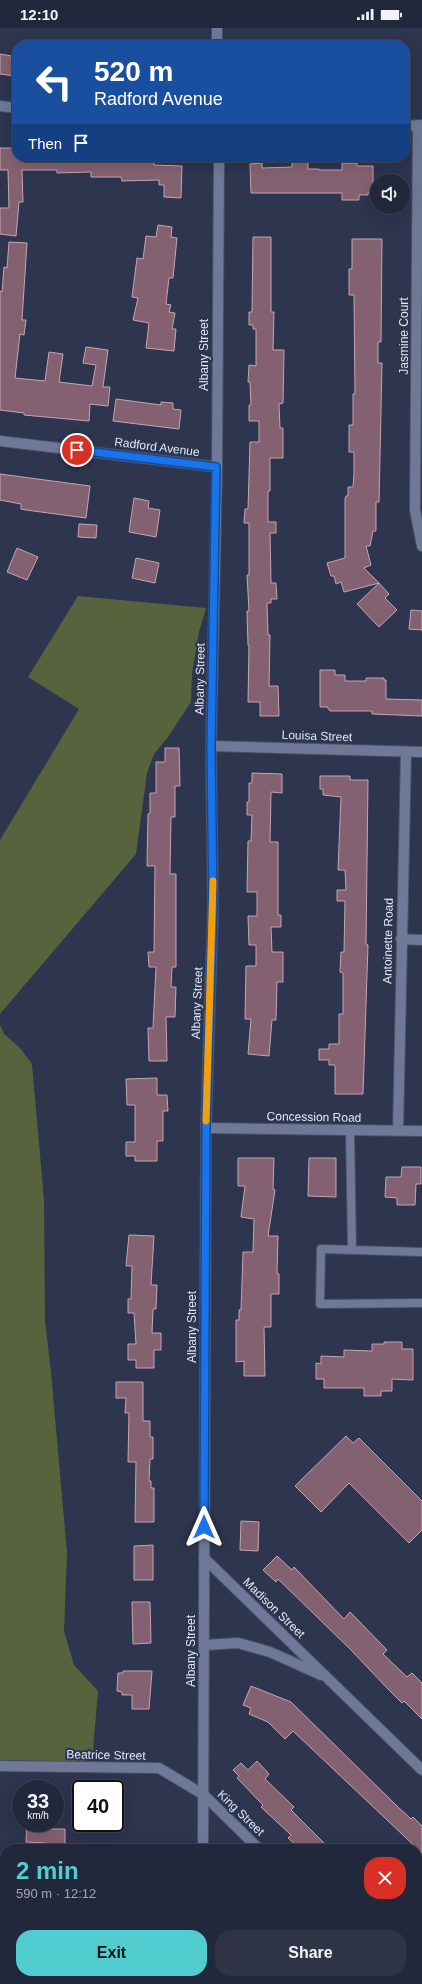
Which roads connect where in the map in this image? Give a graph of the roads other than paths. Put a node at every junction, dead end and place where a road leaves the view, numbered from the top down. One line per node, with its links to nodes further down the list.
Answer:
1 (217, 28): 2 (street)
2 (217, 40)
3 (0, 106): 4 (street)
4 (12, 107)
5 (420, 125): 6 (street); 8 (street, Jasmine Court)
6 (410, 126)
7 (219, 162): 10 (street, Albany Street)
8 (420, 335): 11 (street, Jasmine Court)
9 (0, 441): 10 (street, Radford Avenue)
10 (216, 467): 12 (street, Albany Street)
11 (422, 546)
12 (211, 746): 13 (street, Louisa Street); 17 (street, Albany Street)
13 (406, 752): 14 (street, Louisa Street); 15 (street, Antoinette Road)
14 (422, 752)
15 (401, 939): 16 (street); 19 (street, Antoinette Road)
16 (422, 940)
17 (206, 1128): 18 (street, Concession Road); 24 (street, Albany Street)
18 (350, 1131): 19 (street, Concession Road); 21 (lane)
19 (398, 1131): 20 (street, Concession Road)
20 (422, 1131)
21 (352, 1250): 22 (lane); 23 (lane)
22 (422, 1252)
23 (422, 1304)
24 (204, 1558): 25 (street, Albany Street); 26 (street, Madison Street)
25 (204, 1645): 26 (street, Madison Street); 29 (street, Albany Street)
26 (326, 1677): 28 (street, Madison Street)
27 (0, 1766): 29 (street, Beatrice Street)
28 (422, 1770)
29 (204, 1795): 30 (street, Albany Street); 31 (street, King Street)
30 (204, 1844)
31 (254, 1844)

